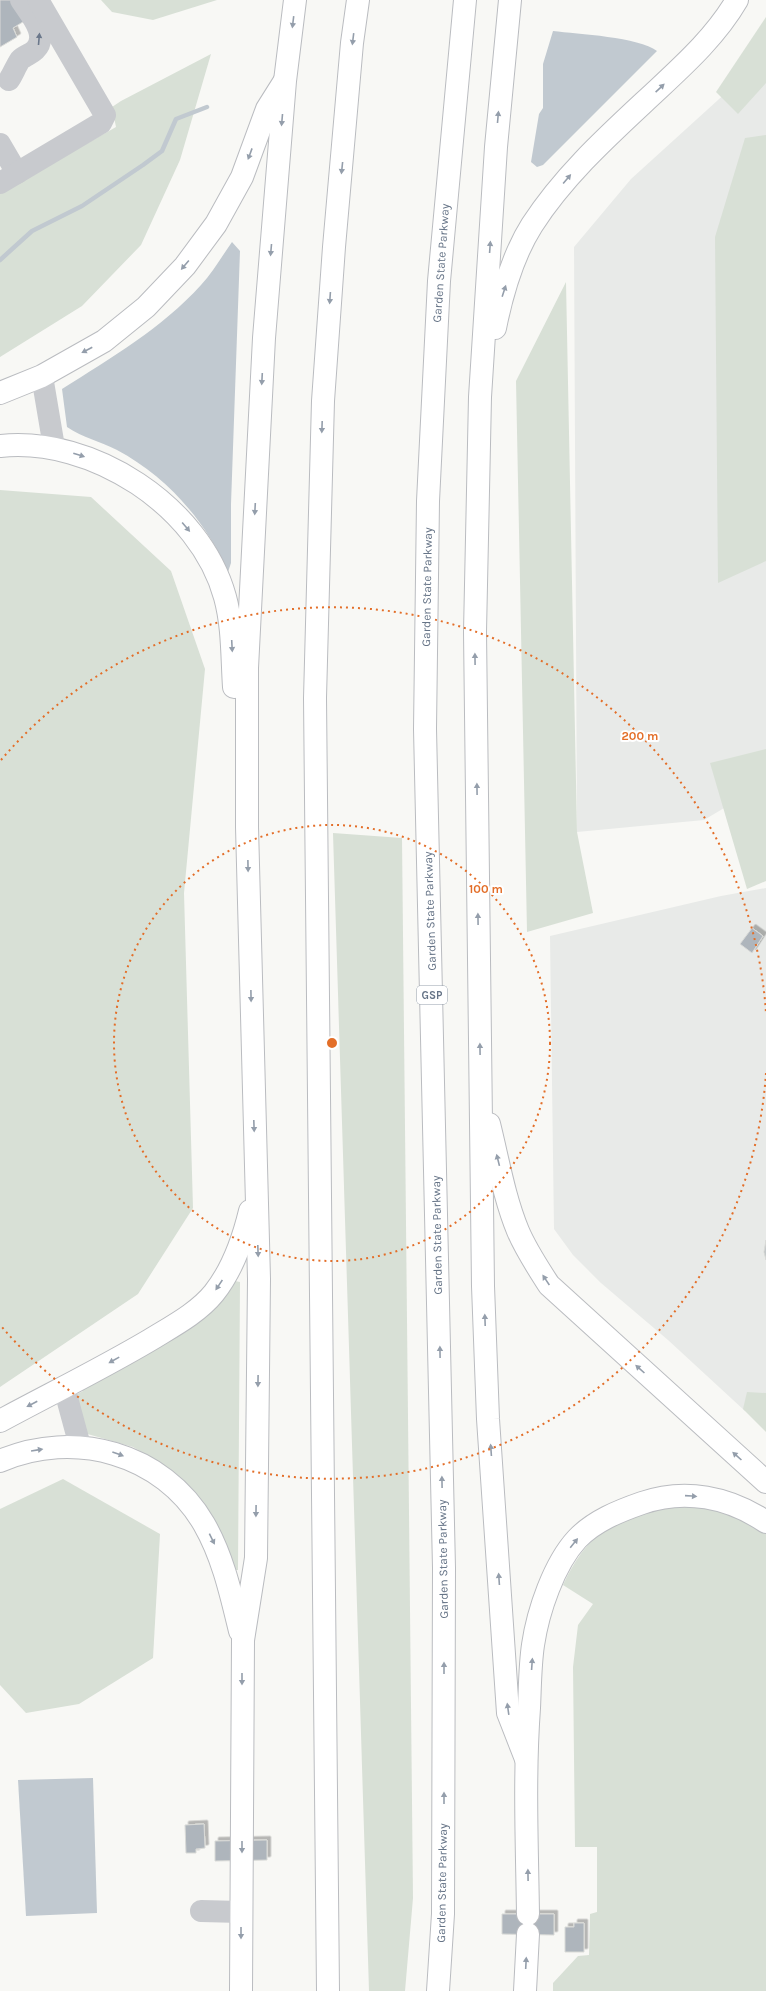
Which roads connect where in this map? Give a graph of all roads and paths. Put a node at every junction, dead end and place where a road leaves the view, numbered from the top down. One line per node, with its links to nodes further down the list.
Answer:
1 (21, 0): 10 (lane, one-way to 1)
2 (38, 0): 8 (lane)
3 (295, 0): 9 (highway, one-way to 9)
4 (358, 0): 32 (highway, one-way to 32)
5 (465, 0): 33 (highway, Garden State Parkway / GSP, one-way to 5)
6 (510, 0): 15 (highway, one-way to 6)
7 (737, 0): 15 (highway, one-way to 7)
8 (65, 46): 10 (lane); 12 (lane)
9 (285, 81): 13 (highway, one-way to 13); 18 (highway, one-way to 18)
10 (5, 82)
11 (0, 144): 12 (lane)
12 (8, 178)
13 (42, 376): 14 (highway); 17 (lane)
14 (0, 393)
15 (480, 397): 19 (highway, one-way to 15)
16 (0, 446): 17 (highway)
17 (54, 447): 18 (highway, one-way to 18)
18 (247, 827): 20 (highway, one-way to 20)
19 (480, 1088): 25 (highway, one-way to 19); 28 (highway, one-way to 19)
20 (256, 1184): 21 (highway, one-way to 21); 27 (highway, one-way to 27)
21 (64, 1387): 22 (highway, one-way to 22); 23 (lane)
22 (0, 1421)
23 (80, 1446): 24 (highway, one-way to 23); 27 (highway, one-way to 27)
24 (0, 1461)
25 (766, 1482)
26 (766, 1522): 28 (highway, one-way to 26)
27 (242, 1640): 30 (highway, one-way to 30)
28 (526, 1759): 34 (highway, one-way to 28)
29 (201, 1911): 30 (lane)
30 (241, 1912): 31 (highway, one-way to 31)
31 (241, 1991)
32 (328, 1991)
33 (438, 1991)
34 (525, 1991)

